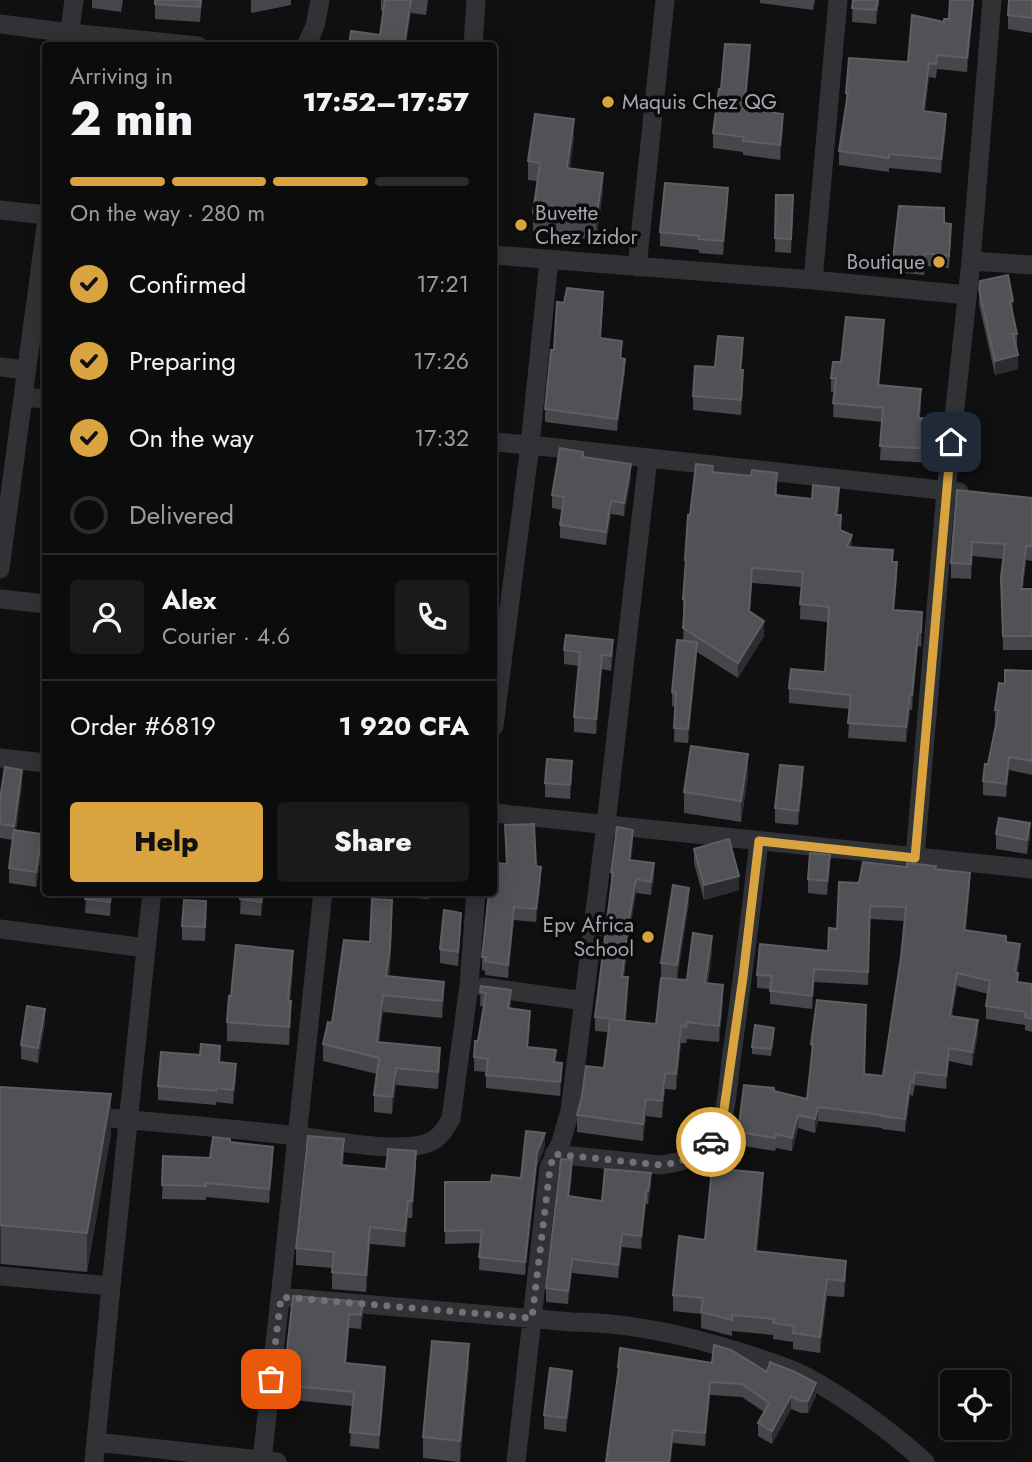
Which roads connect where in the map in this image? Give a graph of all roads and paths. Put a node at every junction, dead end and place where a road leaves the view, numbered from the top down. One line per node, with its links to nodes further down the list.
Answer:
1 (74, 0): 8 (street)
2 (320, 0): 10 (street)
3 (476, 0): 11 (street)
4 (665, 0): 19 (street)
5 (838, 0): 20 (street)
6 (992, 0): 17 (street)
7 (0, 24): 8 (street)
8 (69, 39): 9 (street)
9 (124, 42)
10 (308, 42)
11 (473, 42)
12 (0, 210): 13 (street)
13 (42, 215)
14 (42, 255): 23 (street)
15 (497, 255): 16 (street)
16 (549, 260): 19 (street); 27 (street)
17 (971, 261): 18 (street); 21 (street)
18 (1032, 265)
19 (637, 267): 20 (street)
20 (813, 280): 21 (street)
21 (967, 296): 29 (street)
22 (0, 367): 23 (street)
23 (26, 370): 24 (street)
24 (23, 397): 25 (street); 31 (street)
25 (42, 399)
26 (497, 442): 27 (street)
27 (530, 444): 28 (street); 34 (street)
28 (648, 458): 29 (street); 38 (street)
29 (946, 491): 30 (street); 40 (street)
30 (983, 495)
31 (0, 569)
32 (0, 599): 33 (street)
33 (42, 604)
34 (497, 702)
35 (0, 758): 36 (street)
36 (42, 763)
37 (497, 813): 38 (street)
38 (606, 824): 39 (street); 48 (street)
39 (759, 841): 40 (street); 52 (street)
40 (915, 858): 41 (street)
41 (1032, 869)
42 (152, 896): 46 (street)
43 (323, 896): 51 (street)
44 (476, 896): 47 (street)
45 (0, 929): 46 (street)
46 (146, 948): 50 (street)
47 (468, 985): 48 (street); 51 (street)
48 (584, 1001): 52 (street)
49 (64, 1114): 50 (street)
50 (128, 1120): 51 (street); 54 (street)
51 (296, 1136): 55 (street)
52 (554, 1154): 56 (street)
53 (0, 1276): 54 (street)
54 (111, 1286): 57 (street)
55 (281, 1297): 56 (street); 58 (street)
56 (532, 1318): 60 (street); 61 (street)
57 (96, 1442): 58 (street); 59 (street)
58 (269, 1461)
59 (94, 1462)
60 (516, 1462)
61 (925, 1462)

